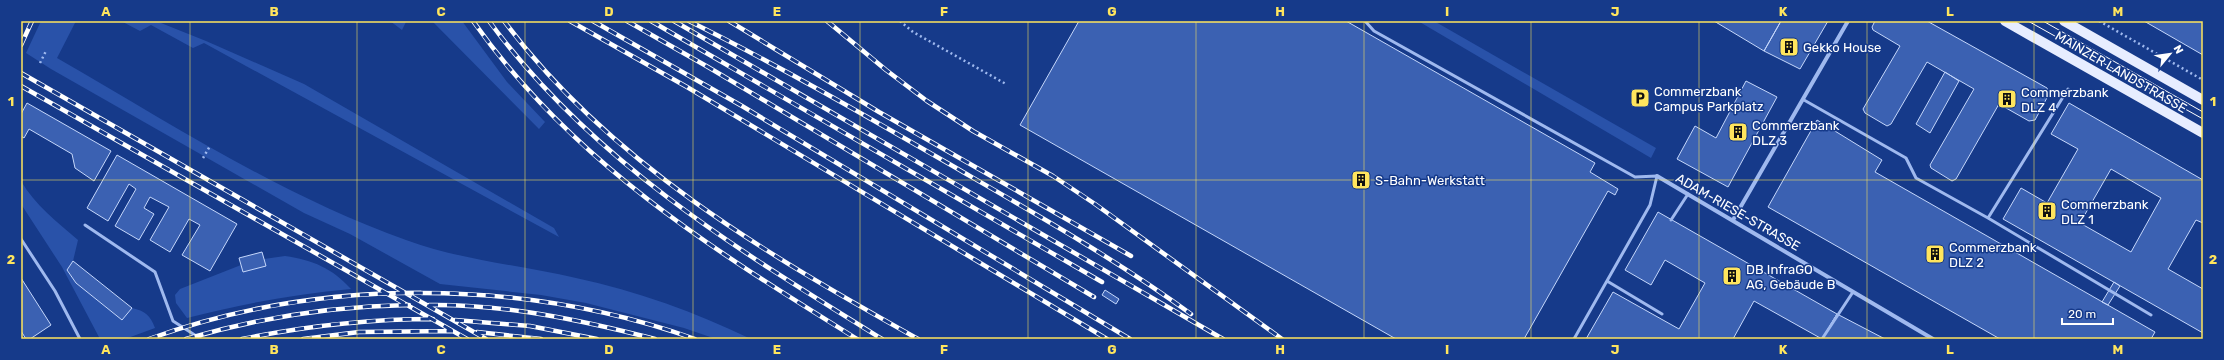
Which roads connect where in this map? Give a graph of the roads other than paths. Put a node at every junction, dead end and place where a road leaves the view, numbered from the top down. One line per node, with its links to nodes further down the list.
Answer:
1 (1364, 21): 9 (lane)
2 (1848, 21): 6 (street)
3 (2005, 21): 8 (main road, MAINZER LANDSTRASSE)
4 (2064, 21): 7 (main road, MAINZER LANDSTRASSE)
5 (2068, 89): 11 (lane)
6 (1804, 100): 11 (lane); 13 (street)
7 (2203, 100)
8 (2203, 133)
9 (1657, 176): 10 (street, ADAM-RIESE-STRASSE); 16 (lane)
10 (1688, 194): 12 (lane); 13 (street, ADAM-RIESE-STRASSE)
11 (1988, 218): 19 (lane)
12 (1671, 220)
13 (1733, 220): 17 (street, ADAM-RIESE-STRASSE)
14 (85, 225): 21 (lane)
15 (21, 239): 20 (lane)
16 (1607, 281): 18 (lane); 22 (lane)
17 (1853, 292): 23 (lane); 24 (street, ADAM-RIESE-STRASSE)
18 (1662, 314)
19 (2151, 315)
20 (80, 339)
21 (201, 339)
22 (1574, 339)
23 (1822, 339)
24 (1933, 339)

